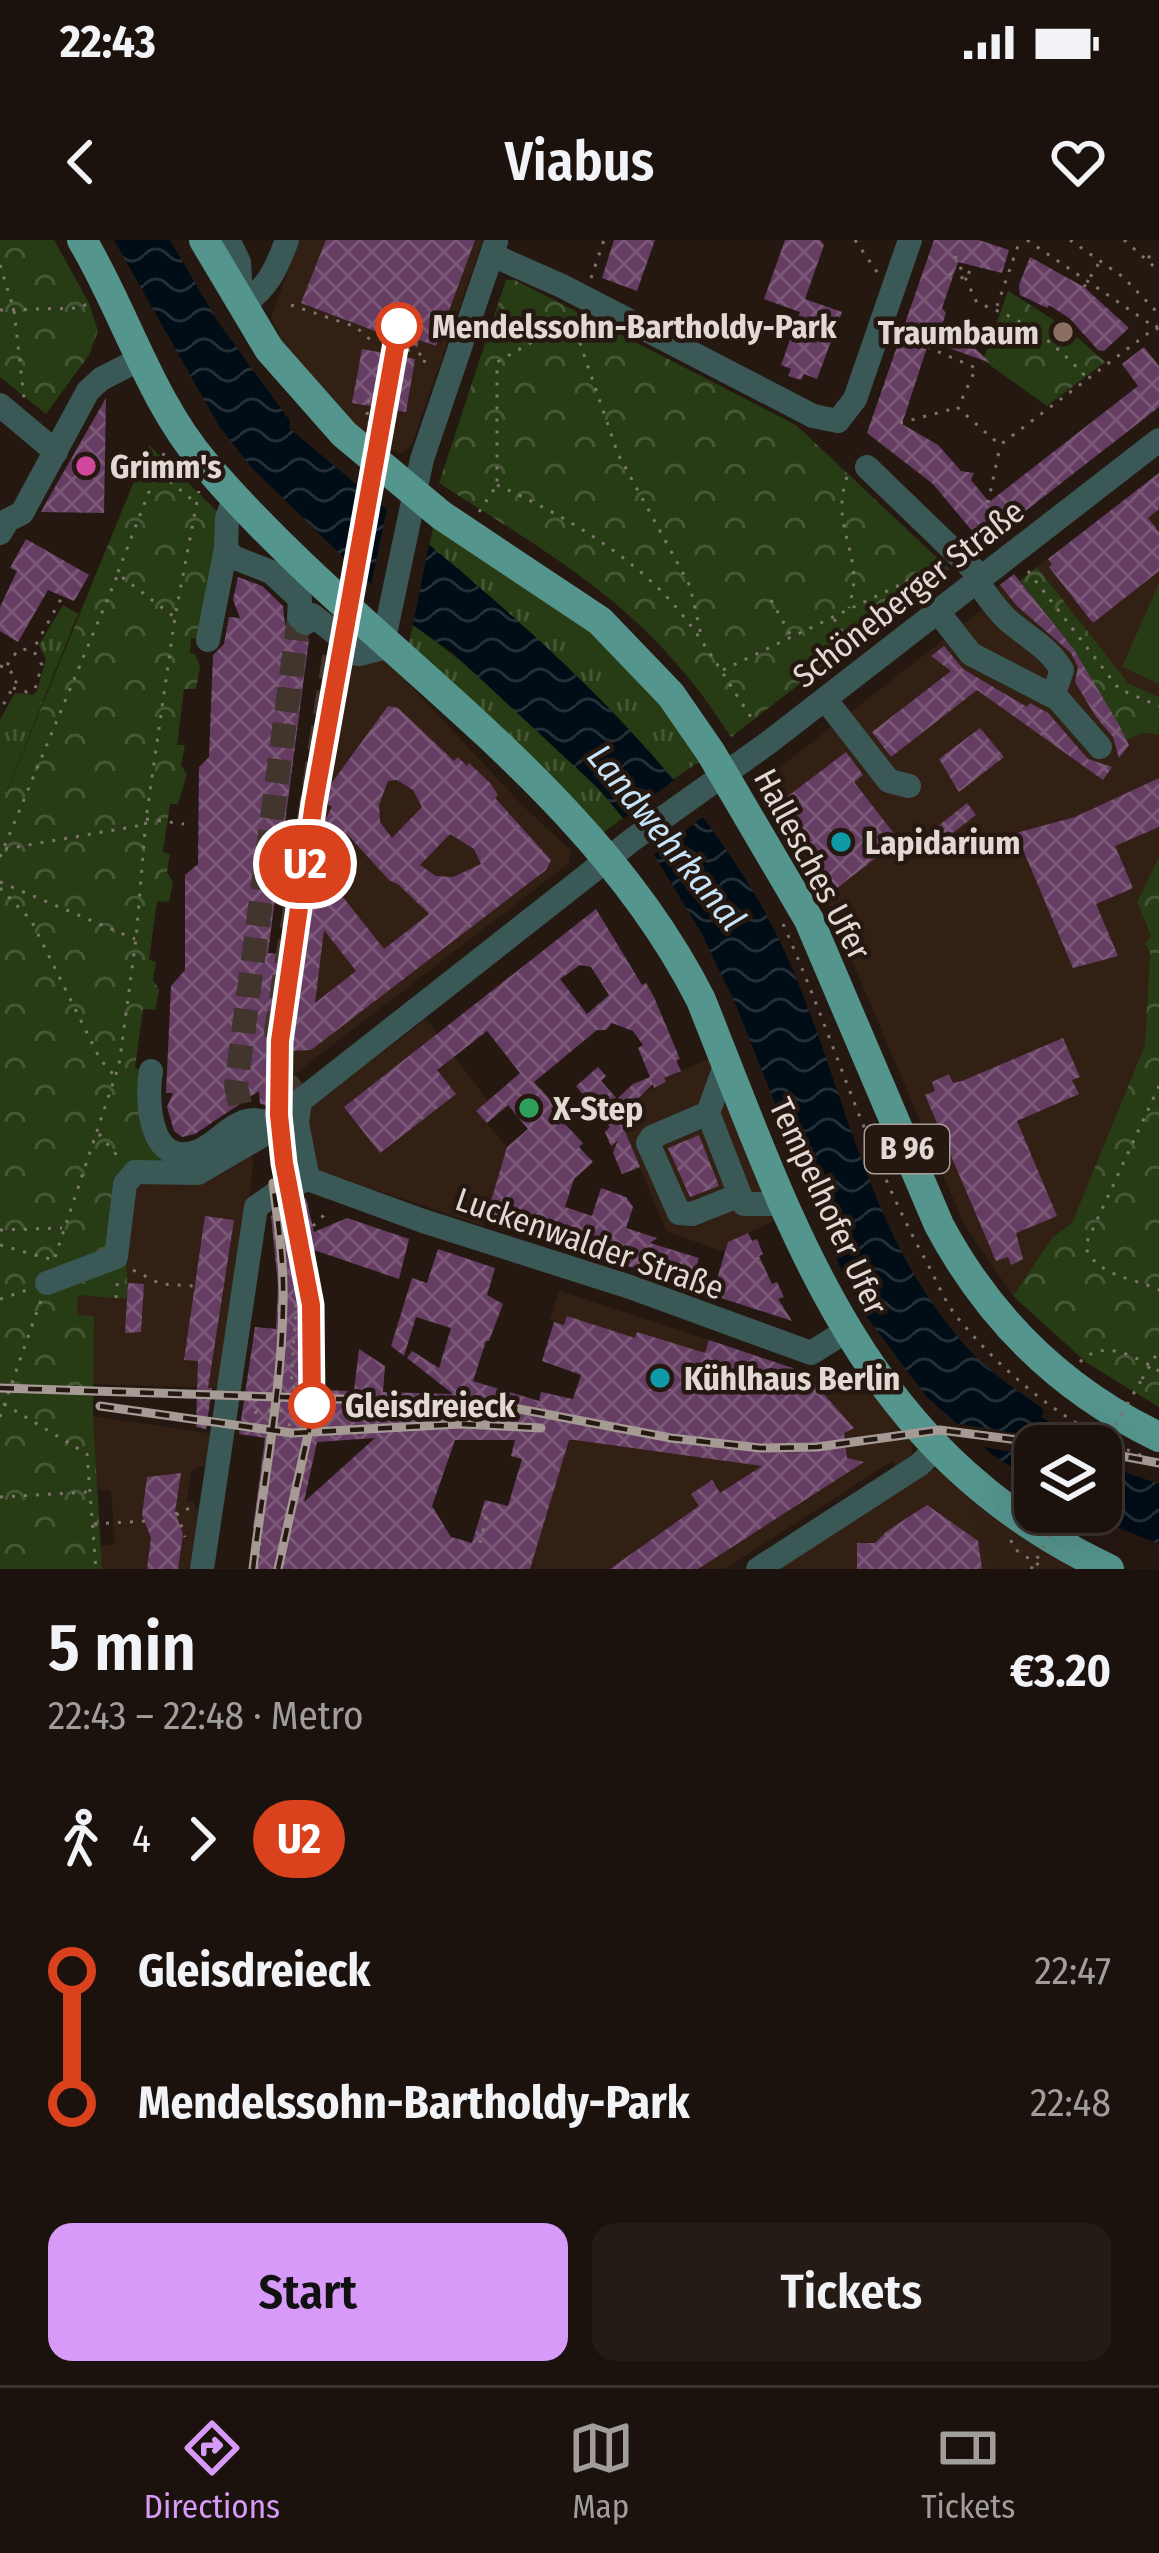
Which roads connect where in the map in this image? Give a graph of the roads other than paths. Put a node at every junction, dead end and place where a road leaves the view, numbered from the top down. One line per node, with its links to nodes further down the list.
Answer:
1 (82, 240): 8 (main road, Tempelhofer Ufer)
2 (204, 240): 7 (main road, B 96)
3 (228, 240): 7 (street)
4 (287, 240): 7 (street)
5 (910, 240): 6 (street)
6 (494, 248): 14 (street)
7 (242, 306): 14 (main road, B 96)
8 (142, 358): 11 (street); 13 (main road, Tempelhofer Ufer)
9 (12, 401): 11 (street)
10 (1159, 440): 18 (street, Schöneberger Straße)
11 (56, 452): 16 (street)
12 (859, 468): 18 (street)
13 (235, 496): 15 (main road, Tempelhofer Ufer); 17 (street)
14 (411, 503): 20 (street); 26 (main road, Hallesches Ufer / B 96)
15 (264, 525): 17 (street); 20 (main road, Tempelhofer Ufer)
16 (0, 533)
17 (226, 548): 20 (street); 21 (street)
18 (979, 580): 19 (street, Schöneberger Straße); 23 (street)
19 (938, 612): 23 (street); 24 (street, Schöneberger Straße)
20 (388, 633): 22 (street); 28 (main road, Tempelhofer Ufer)
21 (208, 640)
22 (344, 652)
23 (1053, 696): 25 (street)
24 (825, 699): 26 (street, Schöneberger Straße); 27 (street)
25 (1100, 747)
26 (723, 773): 28 (street, Schöneberger Straße); 38 (main road, Hallesches Ufer / B 96)
27 (909, 786)
28 (609, 859): 29 (main road, Tempelhofer Ufer); 32 (street)
29 (726, 1063): 31 (street); 35 (main road, Tempelhofer Ufer)
30 (151, 1071): 32 (street)
31 (708, 1113): 34 (street); 34 (street)
32 (289, 1123): 33 (street); 36 (street)
33 (308, 1179): 37 (street, Luckenwalder Straße); 40 (street)
34 (740, 1195): 35 (street)
35 (782, 1204): 37 (main road, Tempelhofer Ufer)
36 (50, 1272)
37 (846, 1331): 39 (main road, Tempelhofer Ufer)
38 (1159, 1438)
39 (936, 1449): 41 (street); 42 (main road, Tempelhofer Ufer)
40 (193, 1560)
41 (758, 1569)
42 (1109, 1569)

